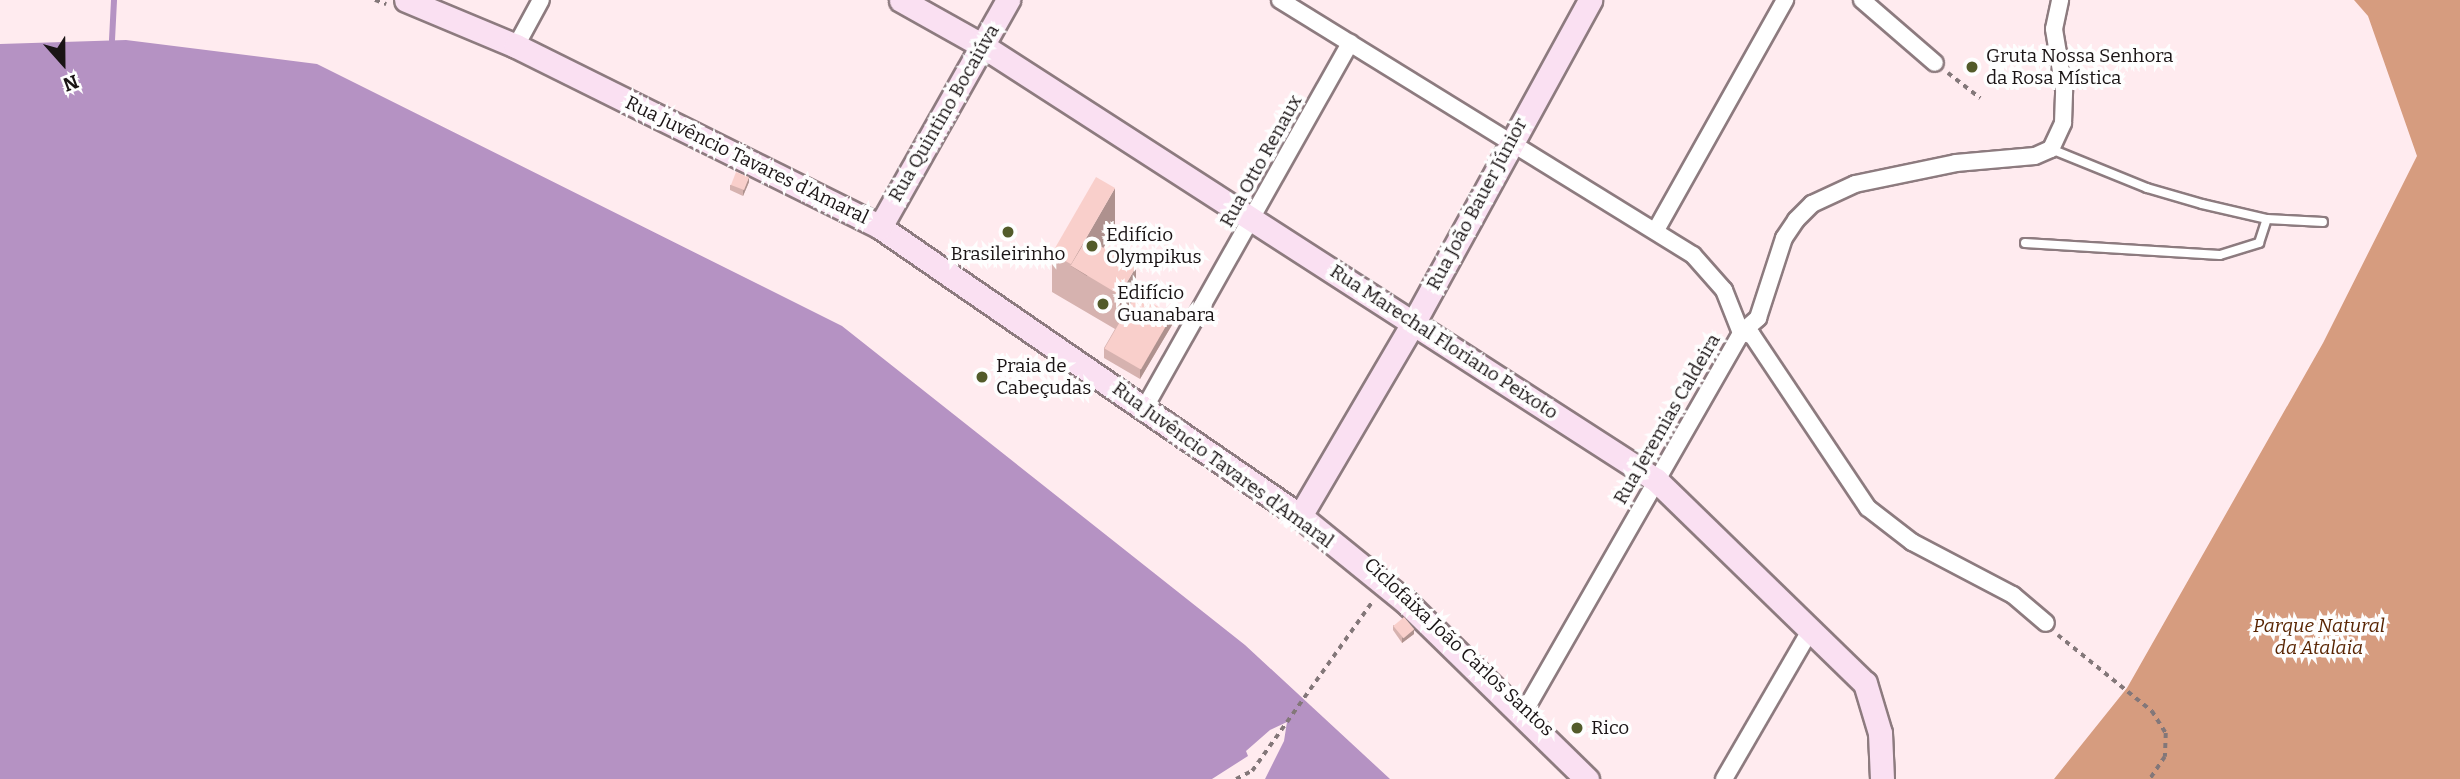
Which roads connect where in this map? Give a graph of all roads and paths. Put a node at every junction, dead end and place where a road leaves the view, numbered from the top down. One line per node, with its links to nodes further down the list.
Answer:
1 (374, 0): 10 (path)
2 (541, 0): 13 (street)
3 (901, 0): 14 (street, Rua Marechal Floriano Peixoto)
4 (1008, 0): 14 (street, Rua Quintino Bocaiúva)
5 (1280, 0): 11 (street)
6 (1590, 0): 17 (street, Rua João Bauer Júnior)
7 (1784, 0): 23 (street)
8 (1862, 0): 15 (street)
9 (2060, 0): 18 (street)
10 (403, 4): 13 (street, Rua Juvêncio Tavares d'Amaral)
11 (1301, 6): 12 (street)
12 (1350, 43): 17 (street); 19 (street, Rua Otto Renaux)
13 (516, 46): 22 (street, Rua Juvêncio Tavares d'Amaral)
14 (983, 46): 19 (street, Rua Marechal Floriano Peixoto); 22 (street, Rua Quintino Bocaiúva)
15 (1935, 63): 16 (path)
16 (1980, 98)
17 (1511, 142): 23 (street); 25 (street, Rua João Bauer Júnior)
18 (2051, 149): 20 (lane); 26 (street, Rua Jeremias Caldeira)
19 (1253, 219): 25 (street, Rua Marechal Floriano Peixoto); 27 (street, Rua Otto Renaux)
20 (2267, 219): 21 (lane); 24 (lane)
21 (2323, 222)
22 (880, 227): 27 (street, Rua Juvêncio Tavares d'Amaral)
23 (1656, 230): 26 (street)
24 (2025, 243)
25 (1414, 322): 28 (street, Rua Marechal Floriano Peixoto); 29 (street, Rua João Bauer Júnior)
26 (1741, 332): 28 (street, Rua Jeremias Caldeira); 31 (street)
27 (1145, 407): 29 (street, Rua Juvêncio Tavares d'Amaral)
28 (1656, 480): 32 (street, Rua Marechal Floriano Peixoto); 33 (street, Rua Jeremias Caldeira)
29 (1300, 516): 30 (street, Rua Juvêncio Tavares d'Amaral)
30 (1385, 585): 33 (street, Rua Juvêncio Tavares d'Amaral); 34 (path)
31 (2046, 623): 38 (path)
32 (1811, 629): 36 (street); 37 (street, Rua Marechal Floriano Peixoto)
33 (1523, 714): 35 (street, Rua Juvêncio Tavares d'Amaral)
34 (1236, 779)
35 (1587, 779)
36 (1724, 779)
37 (1882, 779)
38 (2150, 779)

